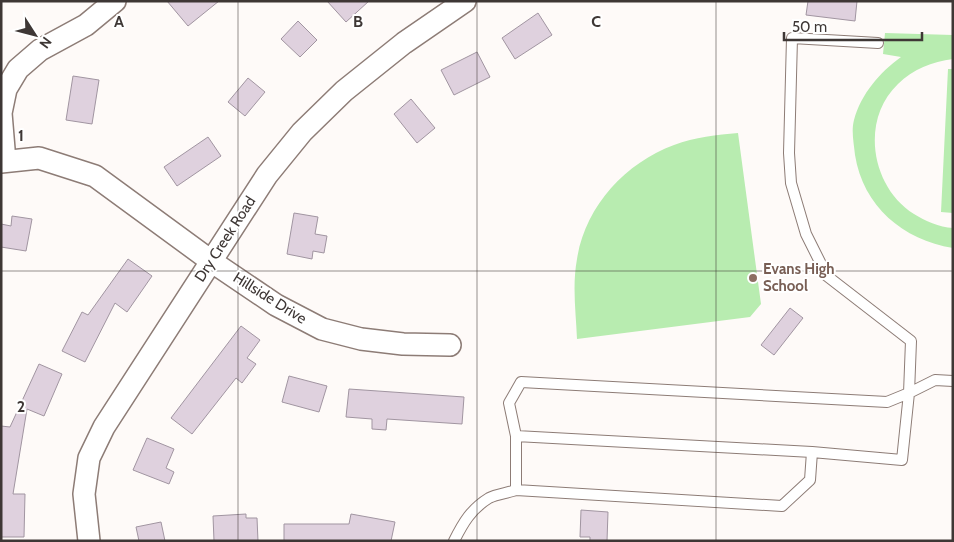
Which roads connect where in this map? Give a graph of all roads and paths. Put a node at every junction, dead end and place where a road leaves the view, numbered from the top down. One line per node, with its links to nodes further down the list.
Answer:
1 (115, 1): 4 (street)
2 (464, 1): 6 (street, Dry Creek Road)
3 (878, 43): 9 (lane)
4 (1, 113): 5 (street)
5 (3, 162): 6 (street, Hillside Drive)
6 (211, 261): 7 (street, Hillside Drive); 13 (street, Dry Creek Road)
7 (450, 345)
8 (953, 381): 9 (lane)
9 (909, 393): 10 (lane); 11 (lane)
10 (516, 436): 11 (lane); 12 (lane)
11 (812, 452): 12 (lane)
12 (516, 490): 14 (lane)
13 (89, 541)
14 (454, 541)

